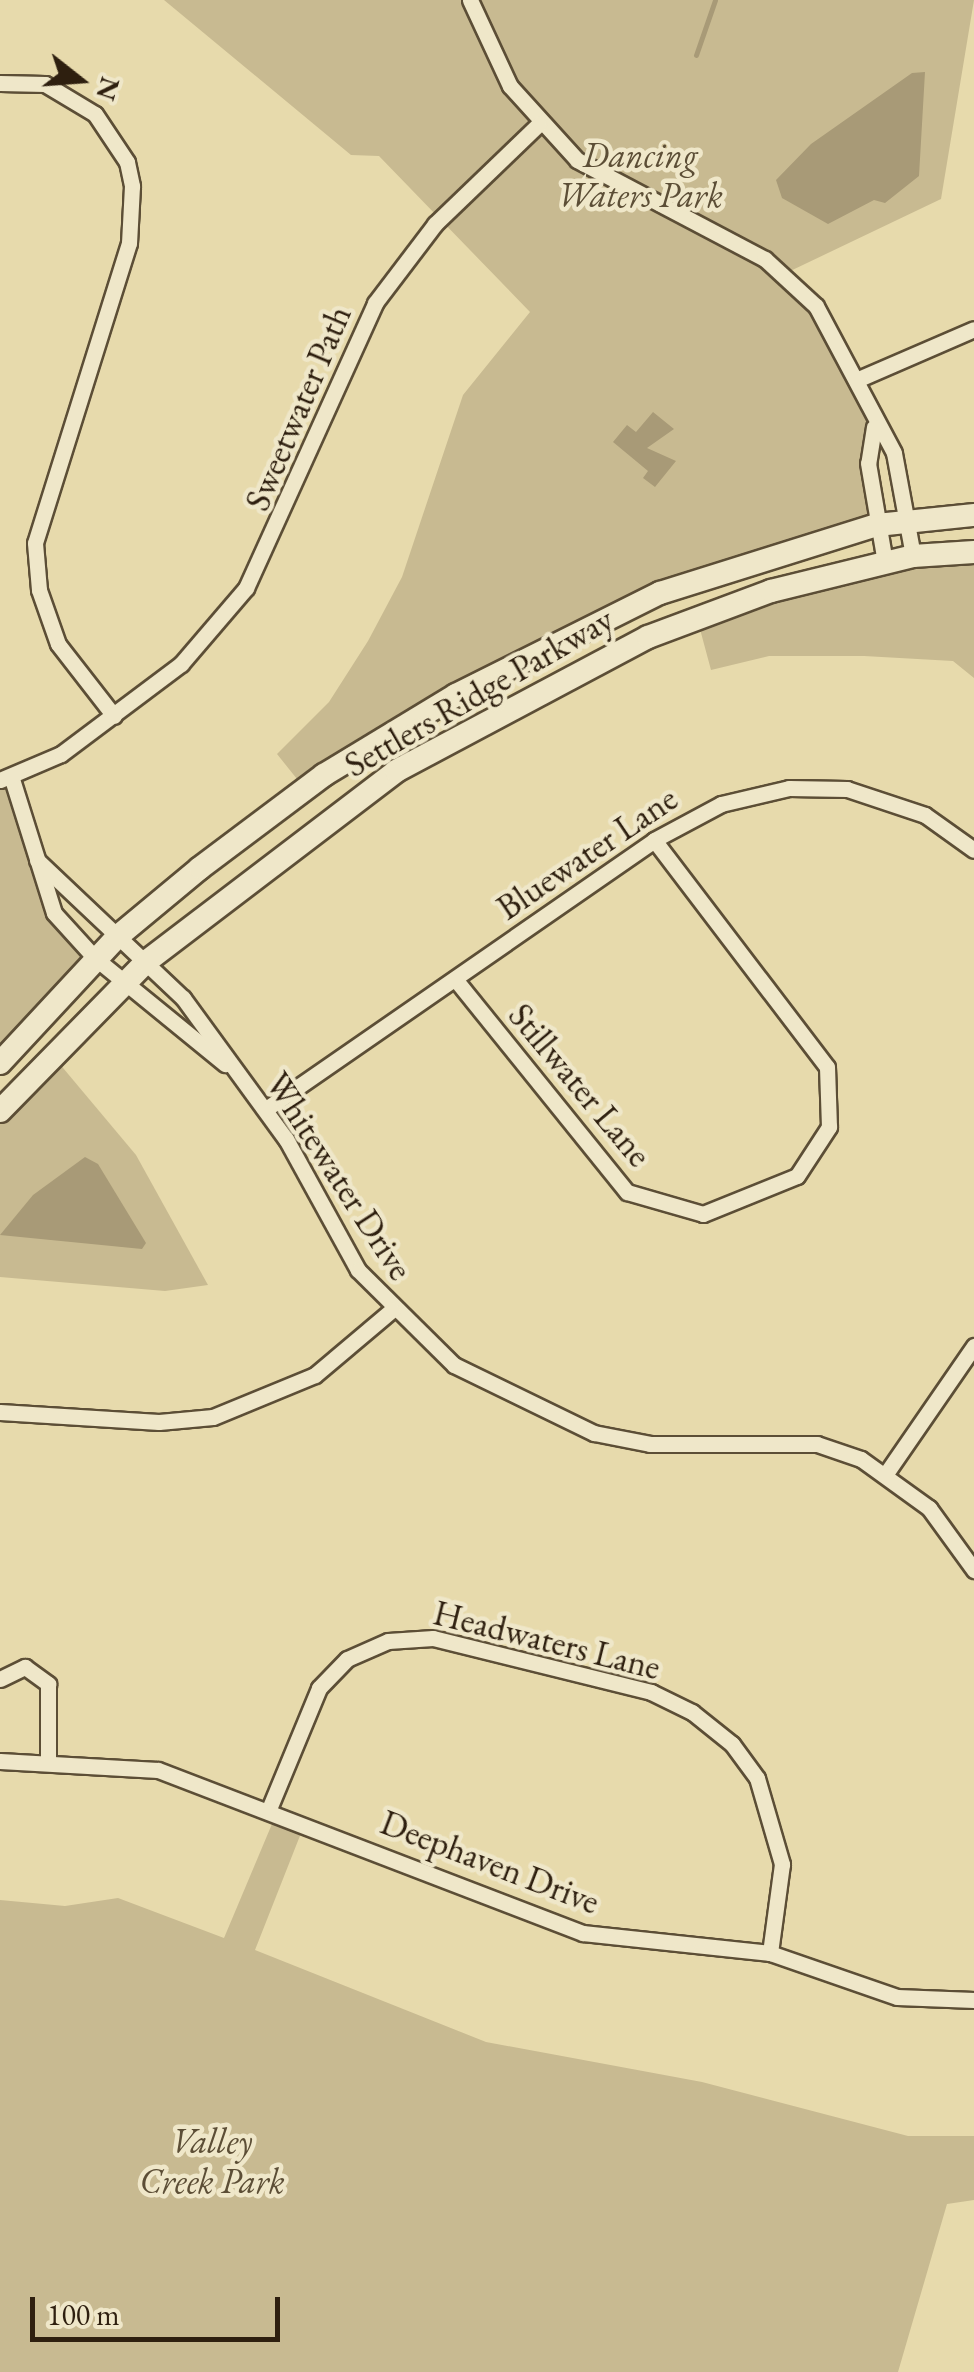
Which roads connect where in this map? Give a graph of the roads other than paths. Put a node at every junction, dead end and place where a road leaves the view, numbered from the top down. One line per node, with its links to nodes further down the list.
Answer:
1 (470, 0): 3 (street)
2 (0, 82): 13 (street)
3 (539, 124): 5 (street); 13 (street, Sweetwater Path)
4 (974, 329): 5 (street)
5 (861, 378): 6 (street)
6 (874, 427): 8 (street); 9 (street)
7 (974, 516): 8 (street, Settlers Ridge Parkway)
8 (907, 521): 9 (street, Settlers Ridge Parkway); 11 (street)
9 (878, 526): 12 (street); 18 (street, Settlers Ridge Parkway)
10 (974, 552): 11 (street, Settlers Ridge Parkway)
11 (913, 556): 12 (street, Settlers Ridge Parkway)
12 (885, 562): 20 (street, Settlers Ridge Parkway)
13 (114, 716): 14 (street, Sweetwater Path)
14 (6, 779): 17 (street, Whitewater Drive)
15 (654, 840): 16 (street, Bluewater Lane); 21 (street, Bluewater Lane); 21 (street, Stillwater Lane)
16 (974, 850)
17 (38, 860): 18 (street, Whitewater Drive); 19 (street, Whitewater Drive)
18 (117, 936): 19 (street, Settlers Ridge Parkway); 20 (street, Whitewater Drive)
19 (96, 958): 22 (street, Whitewater Drive); 23 (street, Settlers Ridge Parkway)
20 (147, 961): 22 (street, Settlers Ridge Parkway); 24 (street, Whitewater Drive)
21 (455, 979): 25 (street, Bluewater Lane)
22 (124, 981): 24 (street, Whitewater Drive); 26 (street, Settlers Ridge Parkway)
23 (0, 1064)
24 (228, 1066): 25 (street, Whitewater Drive)
25 (266, 1109): 27 (street, Whitewater Drive)
26 (0, 1111)
27 (392, 1310): 29 (street); 30 (street, Whitewater Drive)
28 (974, 1346): 30 (street)
29 (0, 1412)
30 (885, 1475): 31 (street, Whitewater Drive)
31 (974, 1570)
32 (0, 1679): 34 (street)
33 (0, 1761): 34 (street, Deephaven Drive)
34 (48, 1764): 35 (street, Deephaven Drive)
35 (270, 1809): 36 (street, Deephaven Drive); 36 (street, Headwaters Lane)
36 (770, 1952): 37 (street, Deephaven Drive)
37 (974, 2000)

